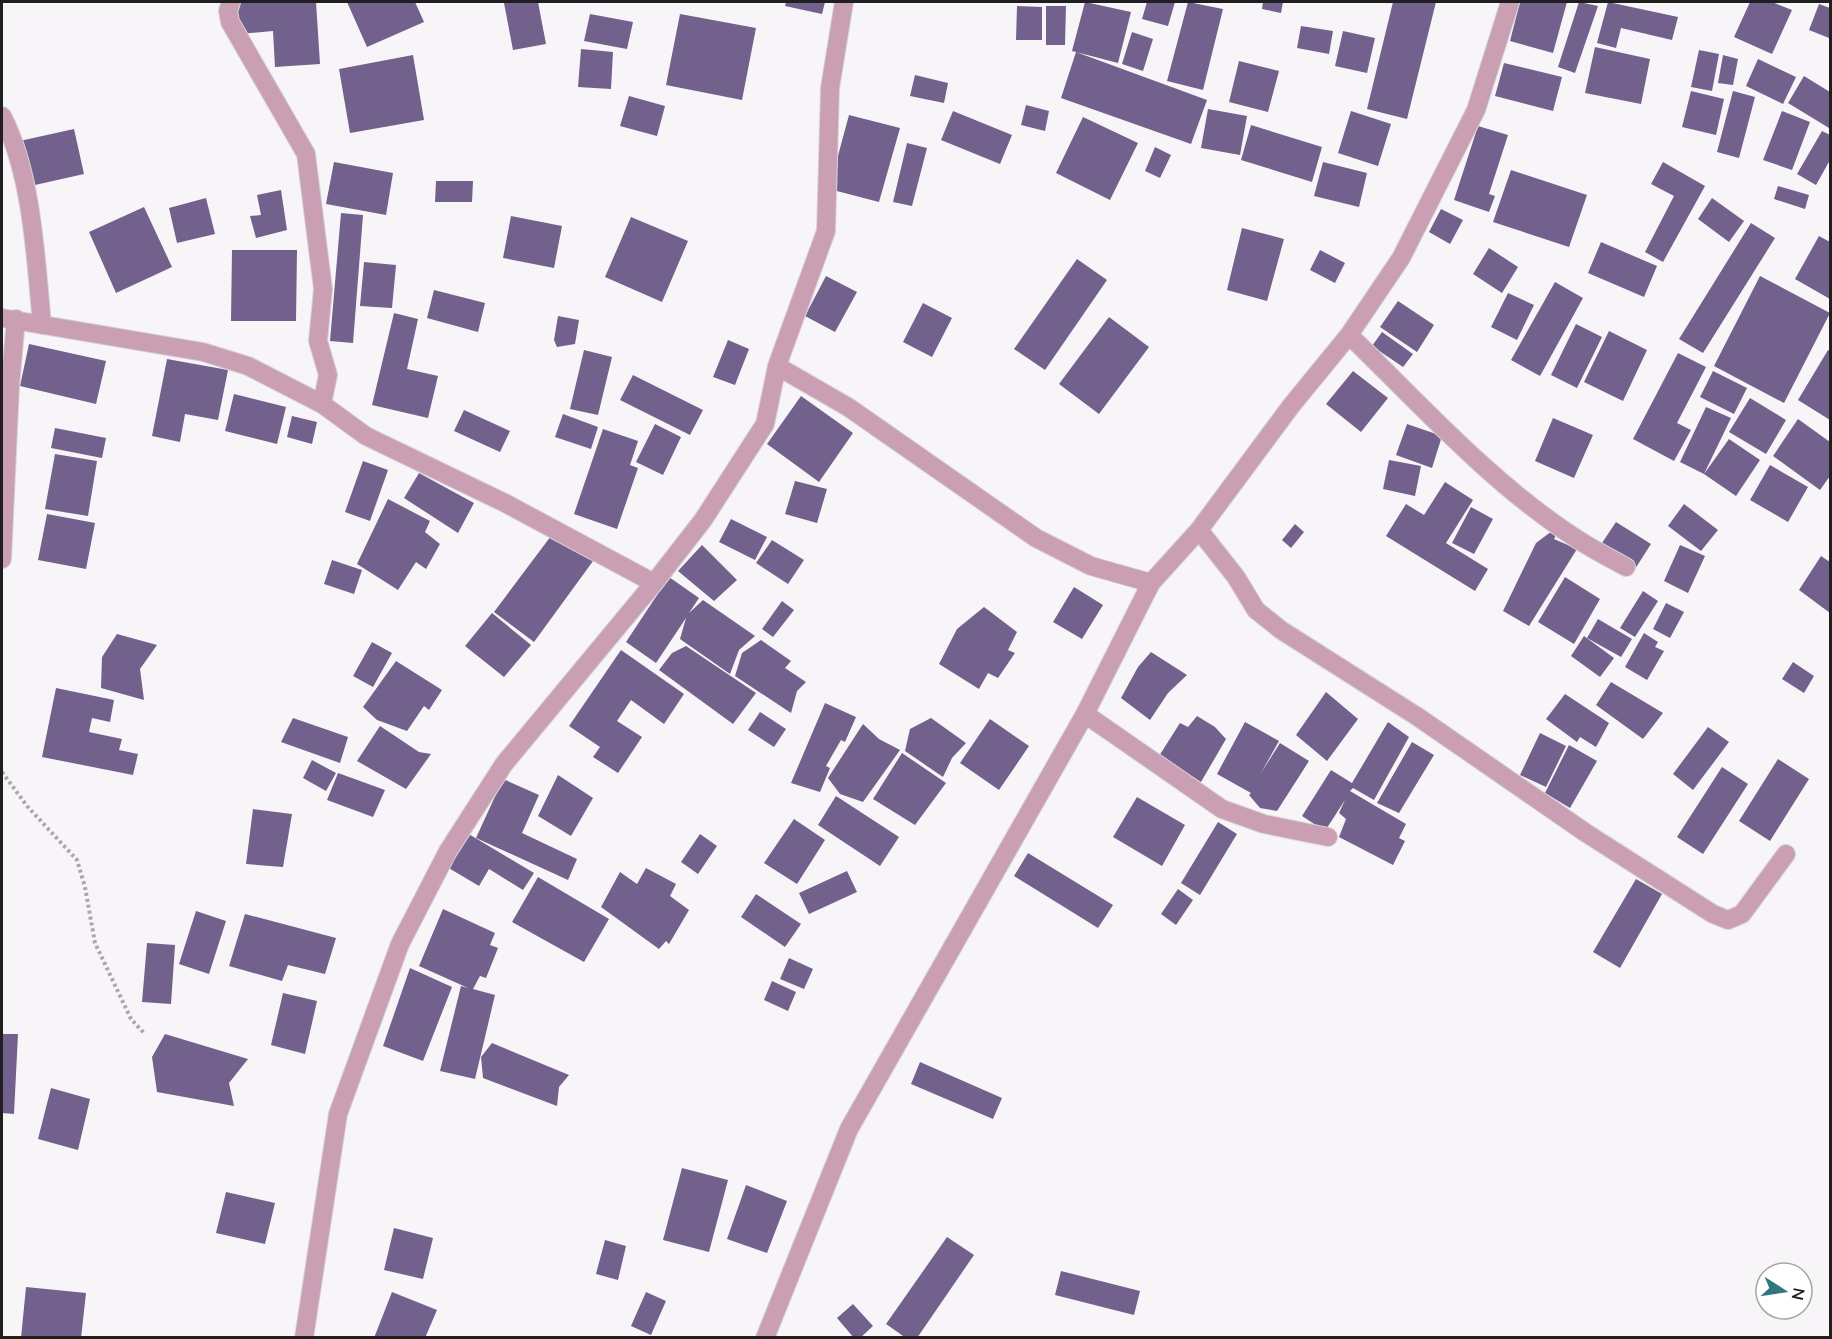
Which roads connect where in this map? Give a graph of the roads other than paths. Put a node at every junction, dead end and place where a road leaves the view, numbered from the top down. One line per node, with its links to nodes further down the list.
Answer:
1 (230, 2): 9 (street)
2 (844, 2): 8 (street)
3 (1510, 2): 7 (street)
4 (2, 116): 6 (street)
5 (9, 318): 6 (street); 11 (street)
6 (42, 325): 9 (street)
7 (1349, 335): 10 (street); 12 (street)
8 (777, 366): 13 (street); 14 (street)
9 (322, 404): 13 (street)
10 (1199, 530): 14 (street); 17 (street)
11 (2, 559)
12 (1626, 567)
13 (654, 583): 18 (street)
14 (1151, 583): 15 (street)
15 (1085, 714): 16 (street); 19 (street)
16 (1328, 837)
17 (1785, 854)
18 (304, 1338)
19 (765, 1338)

